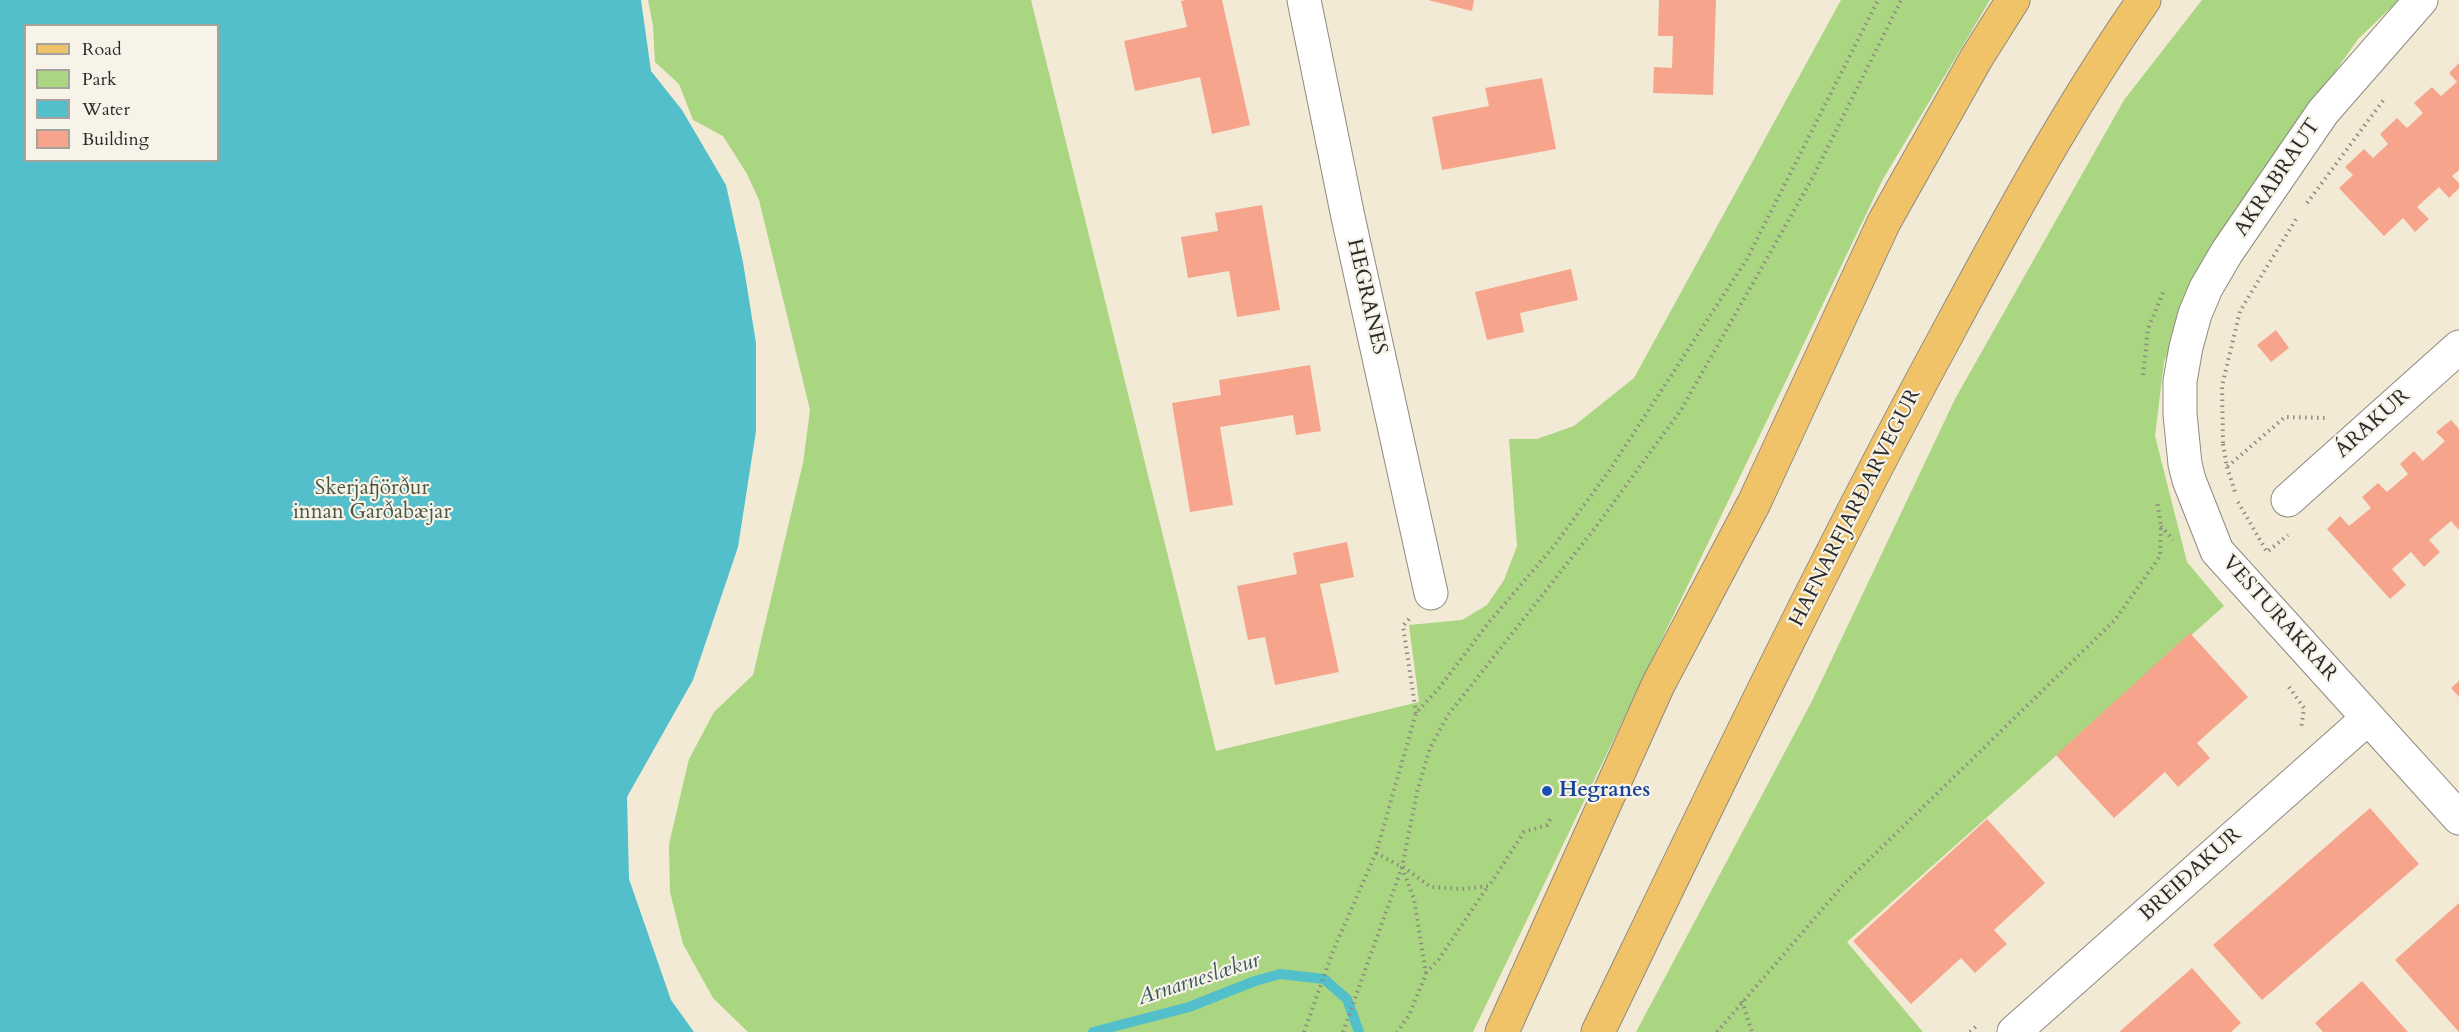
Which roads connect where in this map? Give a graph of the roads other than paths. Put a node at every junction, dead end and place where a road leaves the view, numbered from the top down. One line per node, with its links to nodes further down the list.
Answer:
1 (1304, 0): 8 (street, HEGRANES)
2 (2013, 0): 12 (main road)
3 (2144, 0): 13 (main road, HAFNARFJARÐARVEGUR)
4 (2421, 0): 6 (street, AKRABRAUT)
5 (2459, 347): 7 (street, ÁRAKUR)
6 (2180, 381): 9 (street, VESTURAKRAR)
7 (2288, 500)
8 (1431, 592)
9 (2368, 718): 10 (street, VESTURAKRAR); 11 (street, BREIÐAKUR)
10 (2459, 818)
11 (2001, 1024)
12 (1502, 1032)
13 (1598, 1032)

